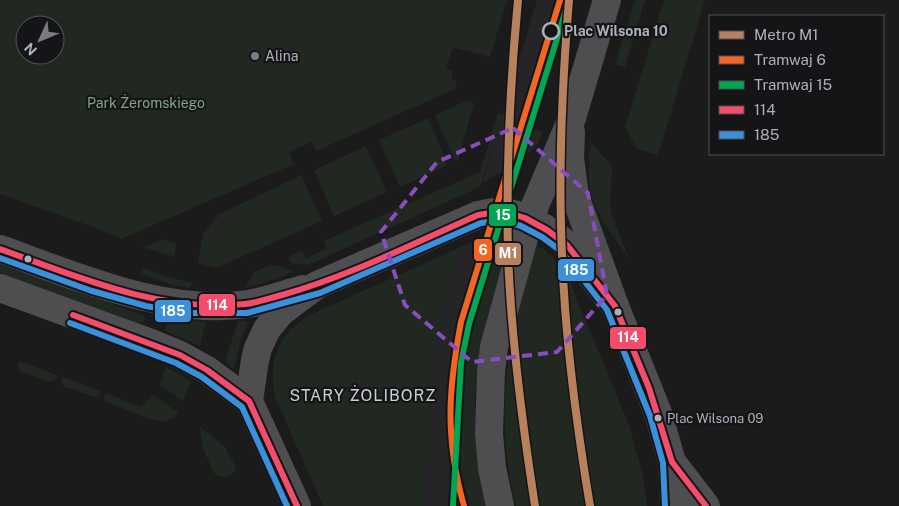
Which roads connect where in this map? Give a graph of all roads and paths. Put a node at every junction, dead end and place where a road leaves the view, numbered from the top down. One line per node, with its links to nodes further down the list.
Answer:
1 (607, 0): 2 (main road)
2 (572, 118): 3 (main road); 8 (main road)
3 (529, 220): 5 (main road); 8 (main road); 13 (main road)
4 (0, 249): 7 (main road)
5 (317, 285): 7 (main road); 10 (main road)
6 (0, 288): 9 (main road)
7 (148, 297): 9 (main road)
8 (616, 306): 11 (main road)
9 (137, 338): 10 (main road)
10 (249, 401): 12 (main road)
11 (672, 462): 14 (main road); 15 (main road)
12 (297, 506)
13 (500, 506)
14 (674, 506)
15 (706, 506)

